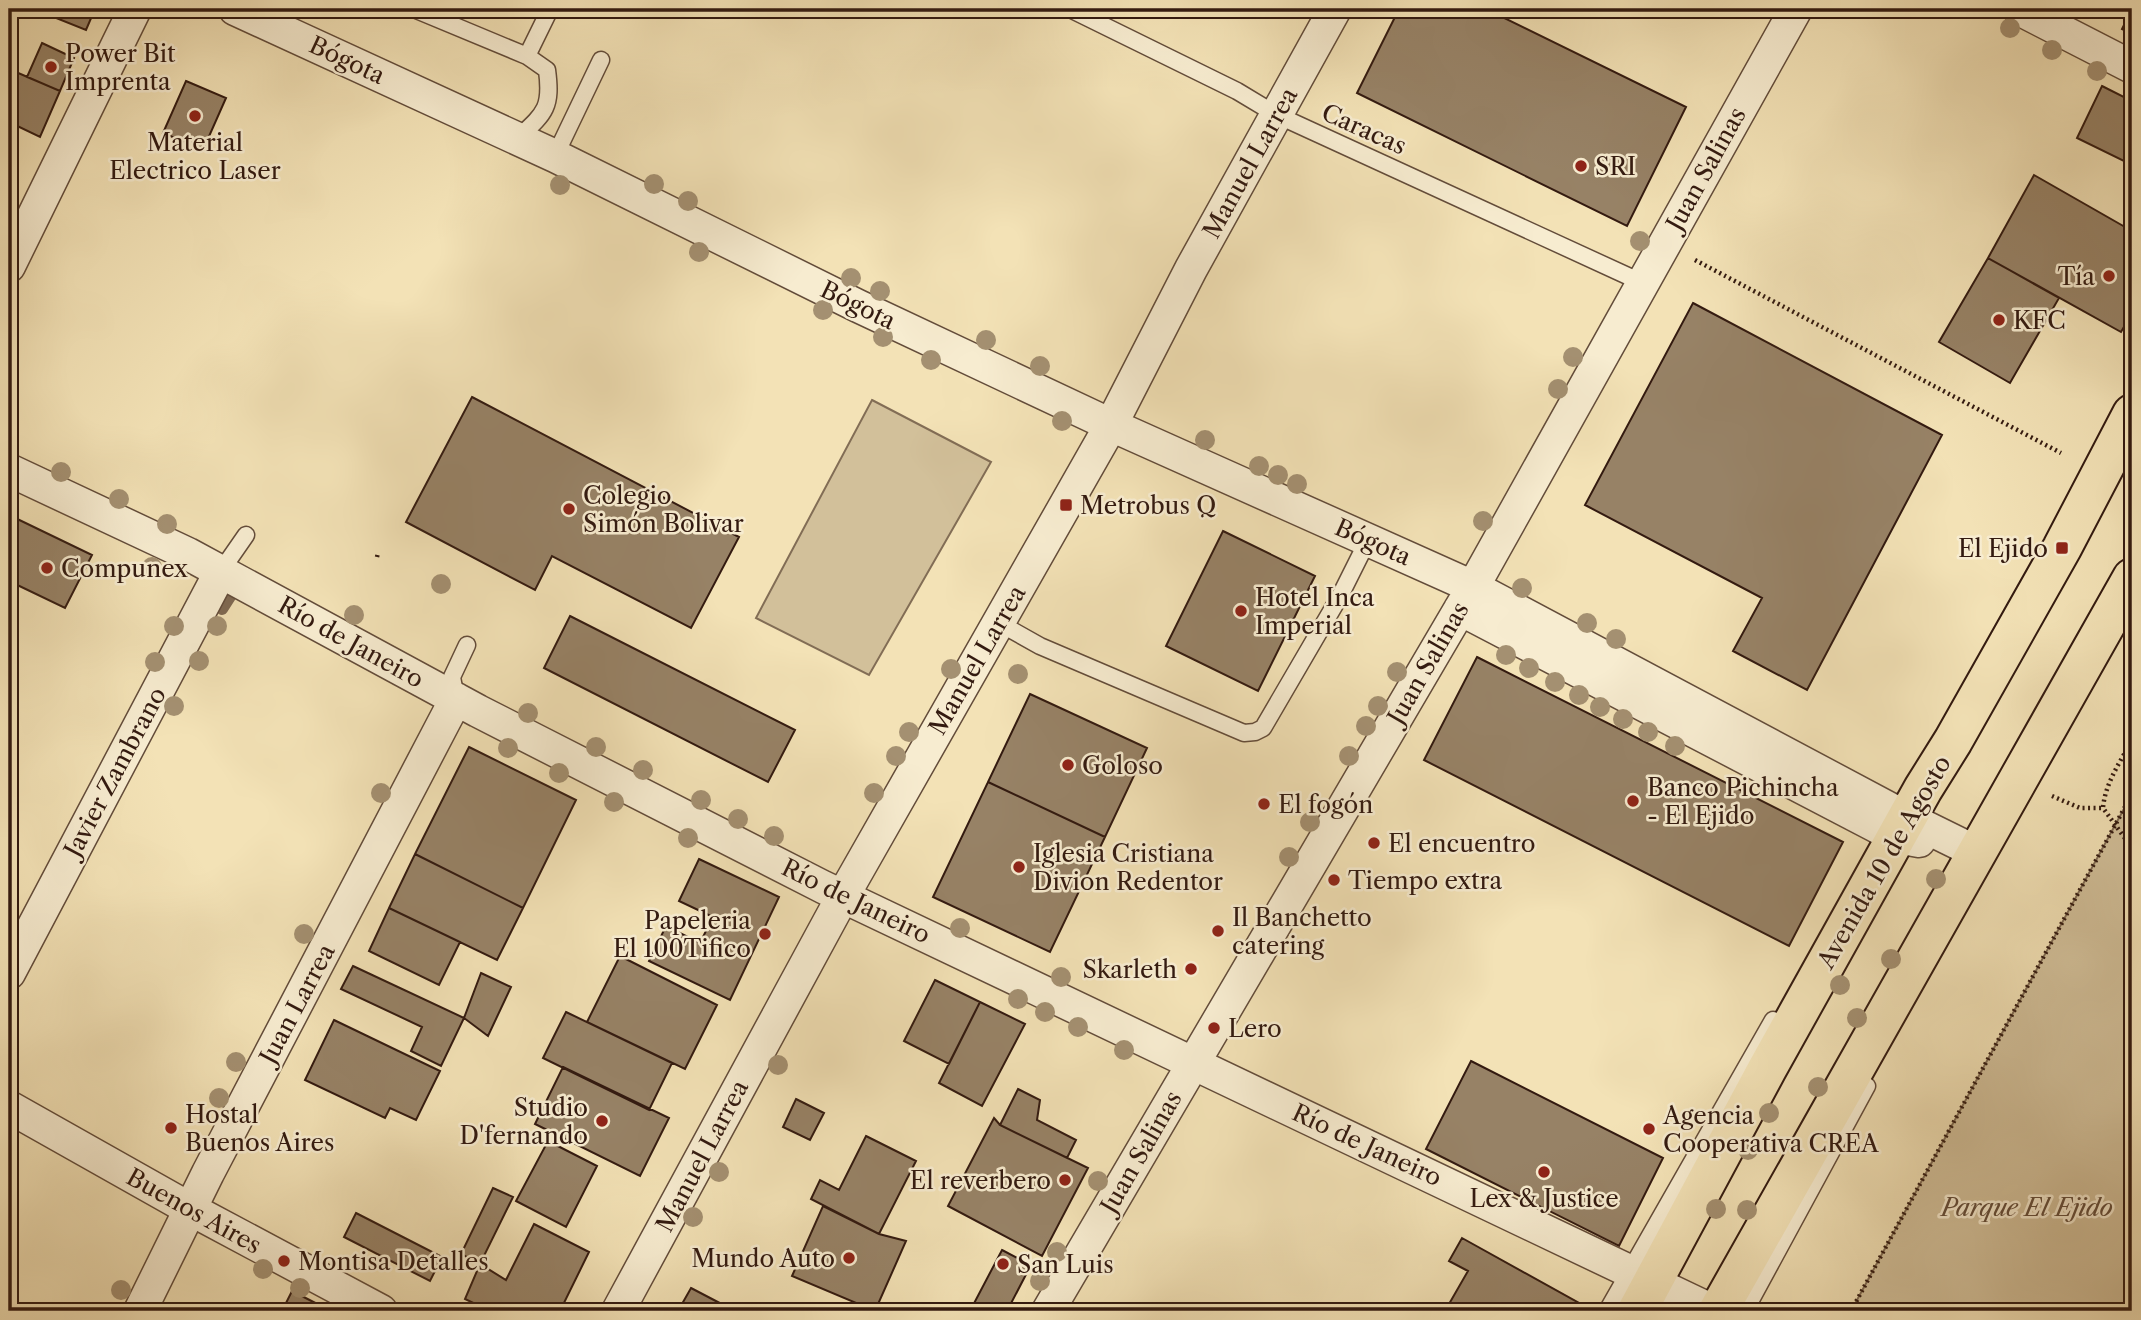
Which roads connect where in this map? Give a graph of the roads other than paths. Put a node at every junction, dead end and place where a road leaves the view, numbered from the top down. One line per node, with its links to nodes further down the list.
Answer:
1 (135, 9): 17 (street)
2 (235, 9): 15 (street, Bógota)
3 (414, 9): 10 (lane)
4 (456, 9): 10 (lane)
5 (550, 9): 11 (lane)
6 (1070, 9): 14 (lane, Caracas)
7 (1335, 9): 14 (street, Manuel Larrea)
8 (1796, 9): 18 (street, Juan Salinas)
9 (2019, 9): 13 (street)
10 (449, 24): 11 (lane)
11 (527, 56): 15 (lane)
12 (601, 60): 16 (lane)
13 (2132, 67)
14 (1277, 115): 18 (lane, Caracas); 20 (street, Manuel Larrea)
15 (518, 138): 16 (street, Bógota)
16 (555, 156): 20 (street, Bógota)
17 (9, 265)
18 (1643, 283): 26 (street, Juan Salinas)
19 (2132, 414): 31 (main road, Avenida 10 de Agosto)
20 (1111, 425): 23 (street, Bógota); 28 (street, Manuel Larrea)
21 (9, 470): 24 (street, Río de Janeiro)
22 (246, 535): 24 (lane)
23 (1368, 540): 26 (street, Bógota); 28 (lane)
24 (221, 571): 30 (street, Río de Janeiro); 34 (street, Javier Zambrano)
25 (2132, 578): 32 (main road)
26 (1466, 598): 31 (street, Bógota); 36 (street, Juan Salinas)
27 (2132, 607): 32 (lane)
28 (999, 623): 33 (street, Manuel Larrea)
29 (467, 645): 30 (lane)
30 (456, 699): 33 (street, Río de Janeiro); 39 (street, Juan Larrea)
31 (1890, 831): 32 (street, Bógota); 40 (main road, Avenida 10 de Agosto)
32 (1982, 862): 46 (main road)
33 (843, 896): 36 (street, Río de Janeiro); 43 (street, Manuel Larrea)
34 (9, 973)
35 (1781, 1004): 40 (lane)
36 (1193, 1062): 40 (street, Río de Janeiro); 44 (street, Juan Salinas)
37 (1876, 1069): 47 (lane)
38 (9, 1107): 39 (street, Buenos Aires)
39 (190, 1209): 41 (street, Juan Larrea); 42 (street, Buenos Aires)
40 (1640, 1288): 45 (lane); 46 (street, Río de Janeiro)
41 (140, 1311)
42 (381, 1311)
43 (618, 1311)
44 (1048, 1311)
45 (1607, 1311)
46 (1716, 1311)
47 (1745, 1311)

